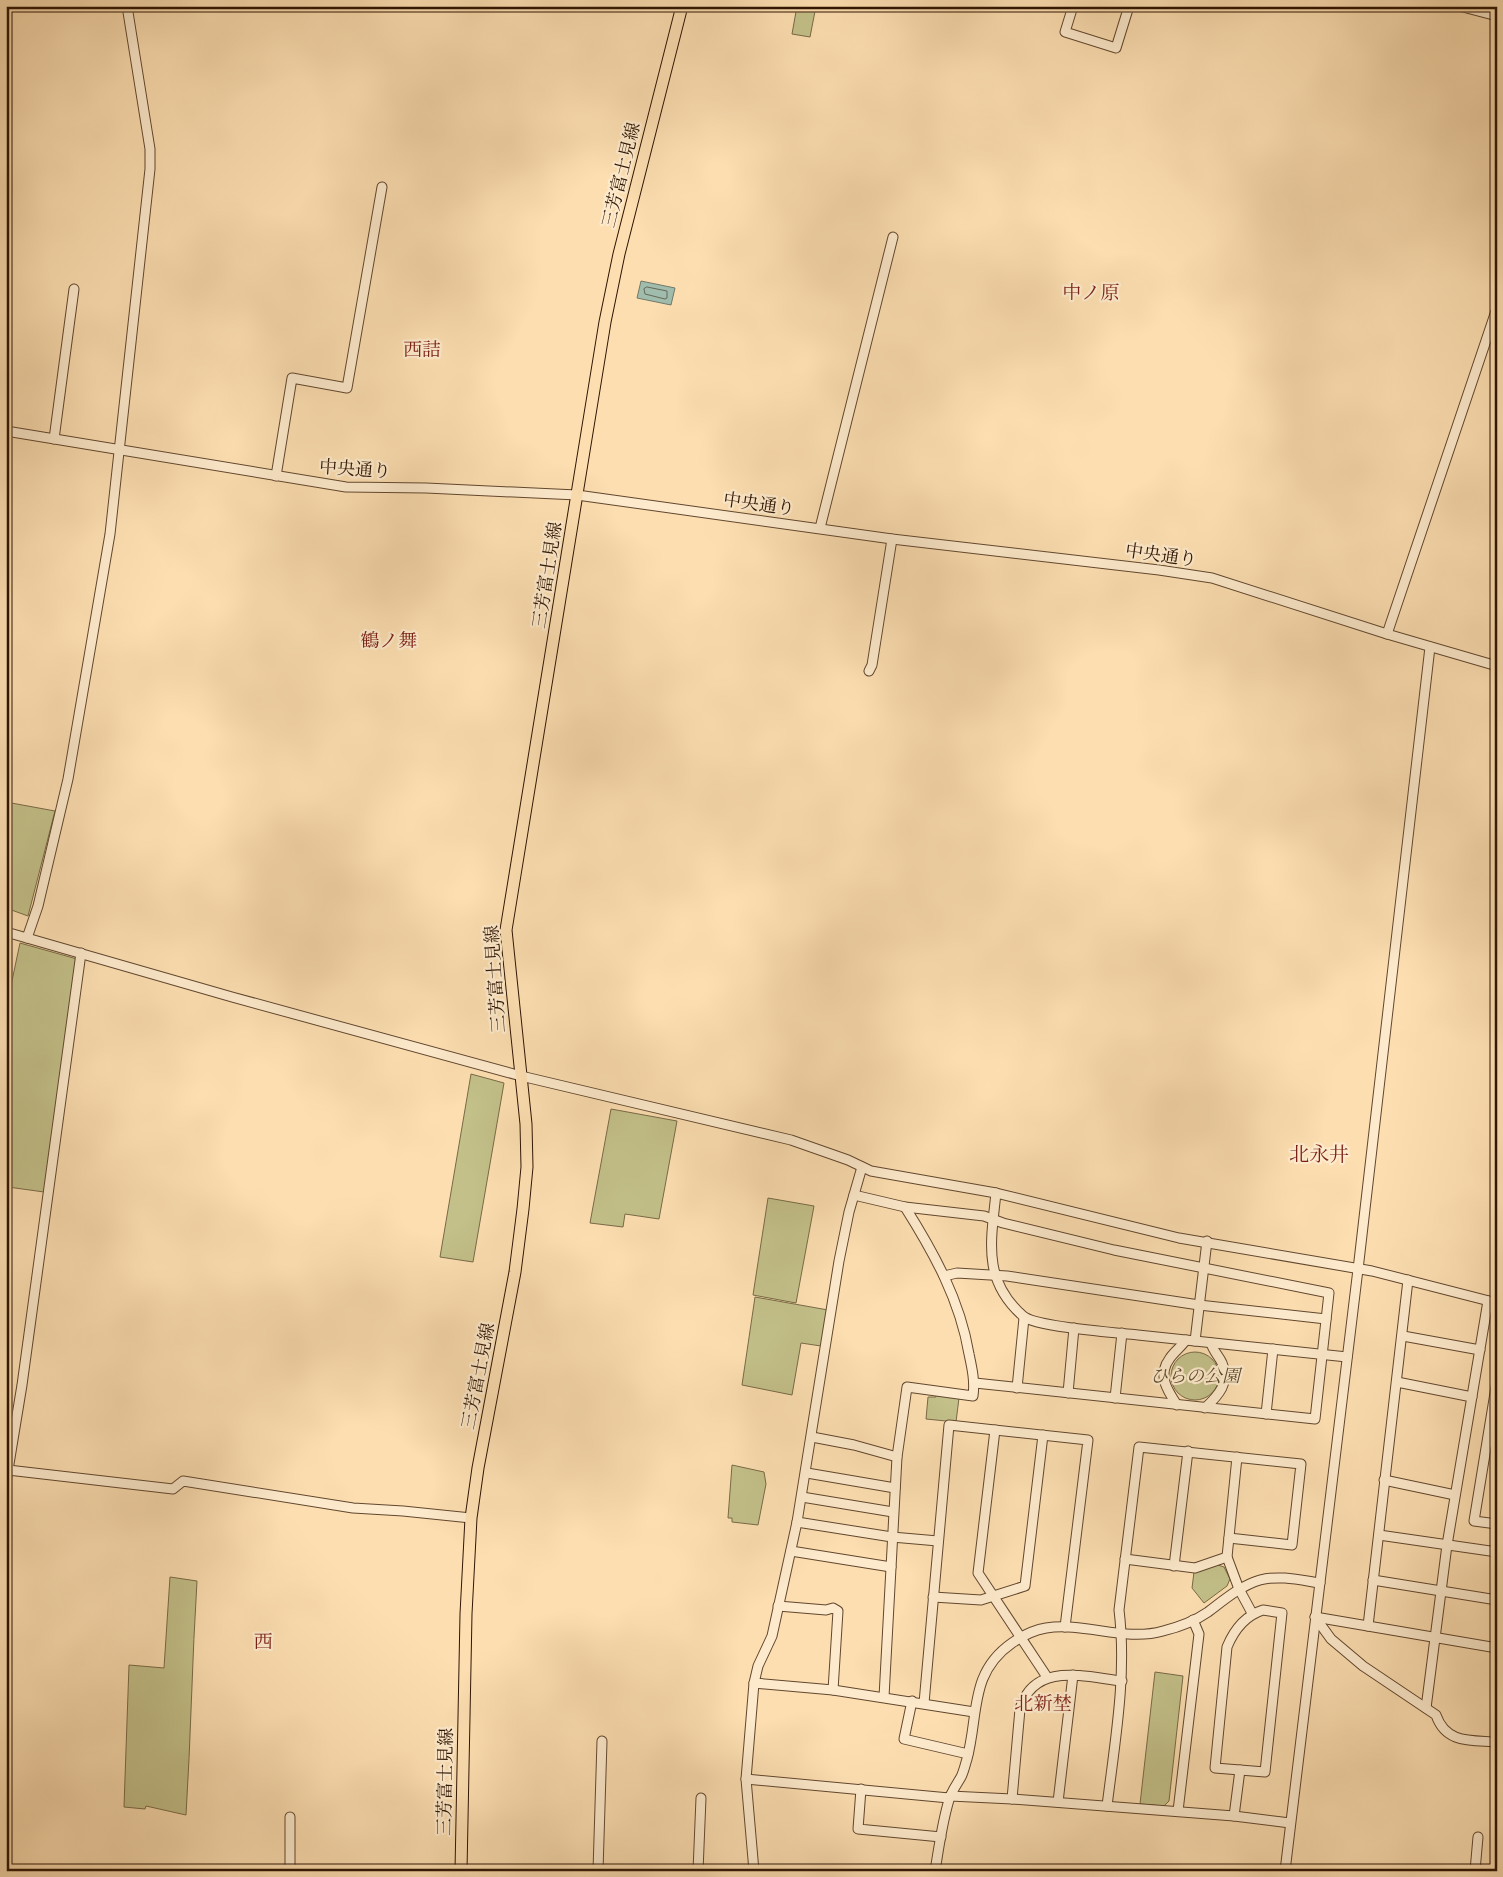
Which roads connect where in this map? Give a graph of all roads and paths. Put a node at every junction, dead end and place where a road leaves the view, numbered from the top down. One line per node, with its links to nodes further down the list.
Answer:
1 (126, 6): 14 (street)
2 (682, 6): 16 (main road, 三芳富士見線)
3 (1072, 6): 4 (street)
4 (1129, 6)
5 (1458, 6): 6 (street)
6 (1476, 9): 7 (street)
7 (1497, 16)
8 (382, 187): 15 (street)
9 (893, 237): 17 (street)
10 (74, 289): 13 (street)
11 (1497, 308): 19 (street)
12 (6, 431): 13 (street, 中央通り)
13 (54, 439): 14 (street, 中央通り)
14 (118, 450): 15 (street, 中央通り); 24 (street)
15 (276, 476): 16 (street, 中央通り)
16 (577, 495): 17 (street, 中央通り); 26 (main road, 三芳富士見線)
17 (820, 528): 18 (street, 中央通り)
18 (892, 539): 19 (street, 中央通り); 22 (street)
19 (1387, 634): 20 (street, 中央通り)
20 (1430, 647): 21 (street, 中央通り); 34 (street)
21 (1497, 666)
22 (869, 671)
23 (6, 932): 24 (street)
24 (27, 938): 25 (street)
25 (81, 953): 26 (street); 67 (street)
26 (521, 1076): 27 (street); 75 (main road, 三芳富士見線)
27 (862, 1167): 28 (street); 29 (street)
28 (996, 1193): 31 (street); 32 (street)
29 (854, 1195): 30 (street); 63 (street)
30 (906, 1208): 31 (street); 35 (street)
31 (993, 1218): 33 (street); 36 (street)
32 (1207, 1241): 33 (street); 34 (street)
33 (1204, 1268): 39 (street); 41 (street)
34 (1358, 1269): 37 (street); 50 (street)
35 (944, 1276): 36 (street); 53 (street)
36 (994, 1276): 39 (street); 40 (street)
37 (1408, 1280): 38 (street); 44 (street)
38 (1493, 1302): 48 (street)
39 (1200, 1305): 41 (street); 45 (street)
40 (1024, 1318): 42 (street); 54 (street)
41 (1326, 1319): 49 (street)
42 (1074, 1328): 43 (street); 55 (street)
43 (1122, 1333): 45 (street); 57 (street)
44 (1403, 1336): 48 (street); 52 (street)
45 (1191, 1341): 46 (street); 58 (street)
46 (1211, 1343): 47 (street); 59 (street)
47 (1273, 1349): 49 (street); 60 (street)
48 (1480, 1350): 56 (street)
49 (1322, 1354): 50 (street); 60 (street)
50 (1347, 1357): 90 (street)
51 (1497, 1381): 77 (street)
52 (1397, 1382): 56 (street); 69 (street)
53 (975, 1384): 54 (street); 65 (street)
54 (1017, 1388): 55 (street)
55 (1068, 1393): 57 (street)
56 (1472, 1397): 72 (street)
57 (1115, 1398): 58 (street)
58 (1177, 1405): 59 (street)
59 (1205, 1408): 60 (street)
60 (1266, 1414)
61 (995, 1430): 62 (street); 81 (street); 94 (street)
62 (1043, 1435): 94 (street); 101 (street)
63 (812, 1437): 65 (street); 68 (street)
64 (1188, 1451): 66 (street); 86 (street); 87 (street)
65 (897, 1457): 71 (street)
66 (1237, 1457): 80 (street); 80 (street)
67 (8, 1470): 70 (street); 75 (street)
68 (806, 1473): 71 (street); 73 (street)
69 (1384, 1480): 72 (street); 78 (street)
70 (6, 1482)
71 (895, 1488): 74 (street)
72 (1455, 1495): 82 (street)
73 (802, 1497): 74 (street); 76 (street)
74 (893, 1512): 79 (street)
75 (471, 1518): 134 (main road, 三芳富士見線)
76 (797, 1522): 79 (street); 83 (street)
77 (1497, 1524)
78 (1379, 1535): 82 (street); 89 (street)
79 (892, 1537): 81 (street); 88 (street)
80 (1229, 1538): 85 (street)
81 (938, 1542): 93 (street)
82 (1447, 1544): 84 (street); 92 (street)
83 (791, 1551): 88 (street); 96 (street)
84 (1497, 1552)
85 (1227, 1557): 87 (street); 91 (street)
86 (1125, 1559): 87 (street); 102 (street)
87 (1174, 1566)
88 (891, 1567): 111 (street)
89 (1373, 1580): 92 (street); 100 (street)
90 (1320, 1583): 91 (street); 98 (street)
91 (1239, 1590): 97 (street); 99 (street)
92 (1441, 1592): 95 (street); 104 (street)
93 (933, 1597): 94 (street); 113 (street)
94 (993, 1597): 103 (street)
95 (1497, 1600)
96 (778, 1606): 109 (street); 110 (street)
97 (1252, 1613): 119 (street); 119 (street)
98 (1315, 1617): 100 (street); 114 (street); 130 (street)
99 (1194, 1620): 102 (street); 127 (street)
100 (1368, 1626): 104 (street)
101 (1065, 1627): 102 (street); 103 (street)
102 (1122, 1634): 108 (street)
103 (1019, 1638): 107 (street); 115 (street)
104 (1435, 1638): 105 (street); 114 (street)
105 (1497, 1648)
106 (1073, 1676): 107 (street); 108 (street); 125 (street)
107 (1047, 1677): 124 (street)
108 (1122, 1681): 126 (street)
109 (754, 1683): 110 (street); 120 (street)
110 (833, 1690): 111 (street)
111 (884, 1697): 112 (street)
112 (912, 1701): 113 (street); 118 (street)
113 (924, 1703): 115 (street)
114 (1426, 1708): 117 (street)
115 (974, 1712): 118 (street)
116 (602, 1742): 135 (street)
117 (1497, 1742)
118 (968, 1754): 122 (street)
119 (1240, 1770): 128 (street)
120 (746, 1779): 121 (street); 137 (street)
121 (861, 1789): 122 (street); 131 (street)
122 (950, 1797): 124 (street); 131 (street)
123 (700, 1798): 136 (street)
124 (1012, 1799): 125 (street)
125 (1058, 1802): 126 (street)
126 (1107, 1806): 127 (street)
127 (1178, 1811): 128 (street)
128 (1234, 1816): 130 (street)
129 (290, 1817): 133 (street)
130 (1290, 1824): 139 (street)
131 (940, 1837): 138 (street)
132 (1478, 1837): 140 (street)
133 (290, 1871)
134 (461, 1871)
135 (598, 1871)
136 (698, 1871)
137 (754, 1871)
138 (935, 1871)
139 (1285, 1871)
140 (1475, 1871)

